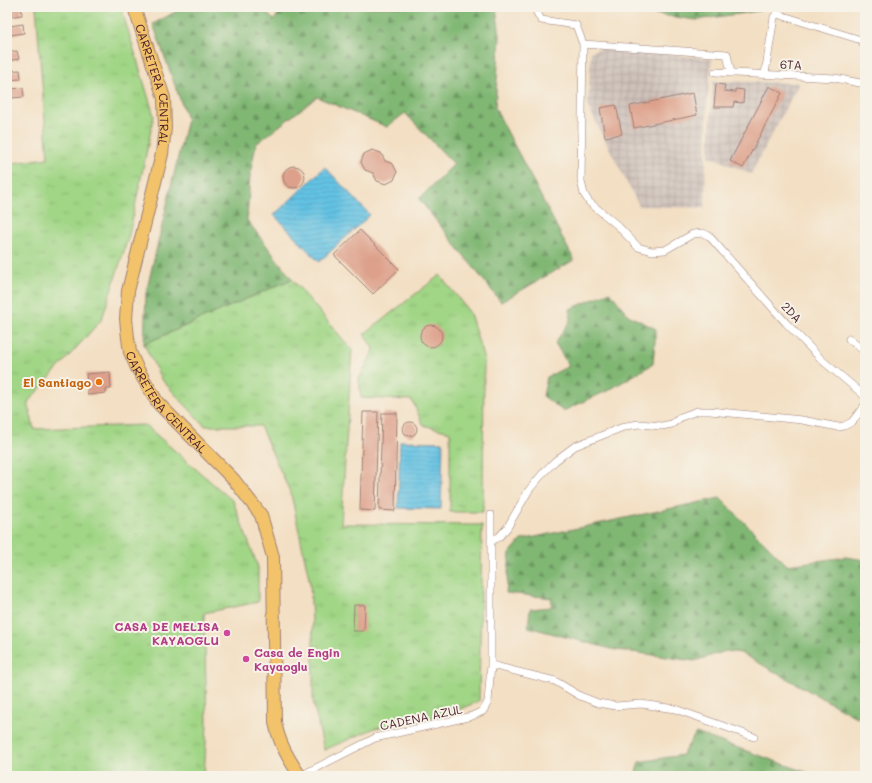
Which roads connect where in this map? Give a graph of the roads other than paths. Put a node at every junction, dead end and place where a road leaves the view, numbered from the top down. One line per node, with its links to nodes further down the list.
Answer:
1 (134, 7): 17 (main road, CARRETERA CENTRAL)
2 (534, 7): 3 (street)
3 (583, 44): 6 (street); 11 (street, 2DA)
4 (865, 46): 7 (street)
5 (715, 72): 6 (street, 6TA)
6 (731, 73): 7 (street, 6TA)
7 (765, 74): 8 (street, 6TA)
8 (865, 84)
9 (849, 339): 10 (street)
10 (865, 352)
11 (865, 396)
12 (865, 405): 14 (street)
13 (491, 515): 14 (street, CADENA AZUL)
14 (491, 541): 15 (street, CADENA AZUL)
15 (491, 666): 16 (street); 17 (street, CADENA AZUL)
16 (754, 737)
17 (300, 776)

